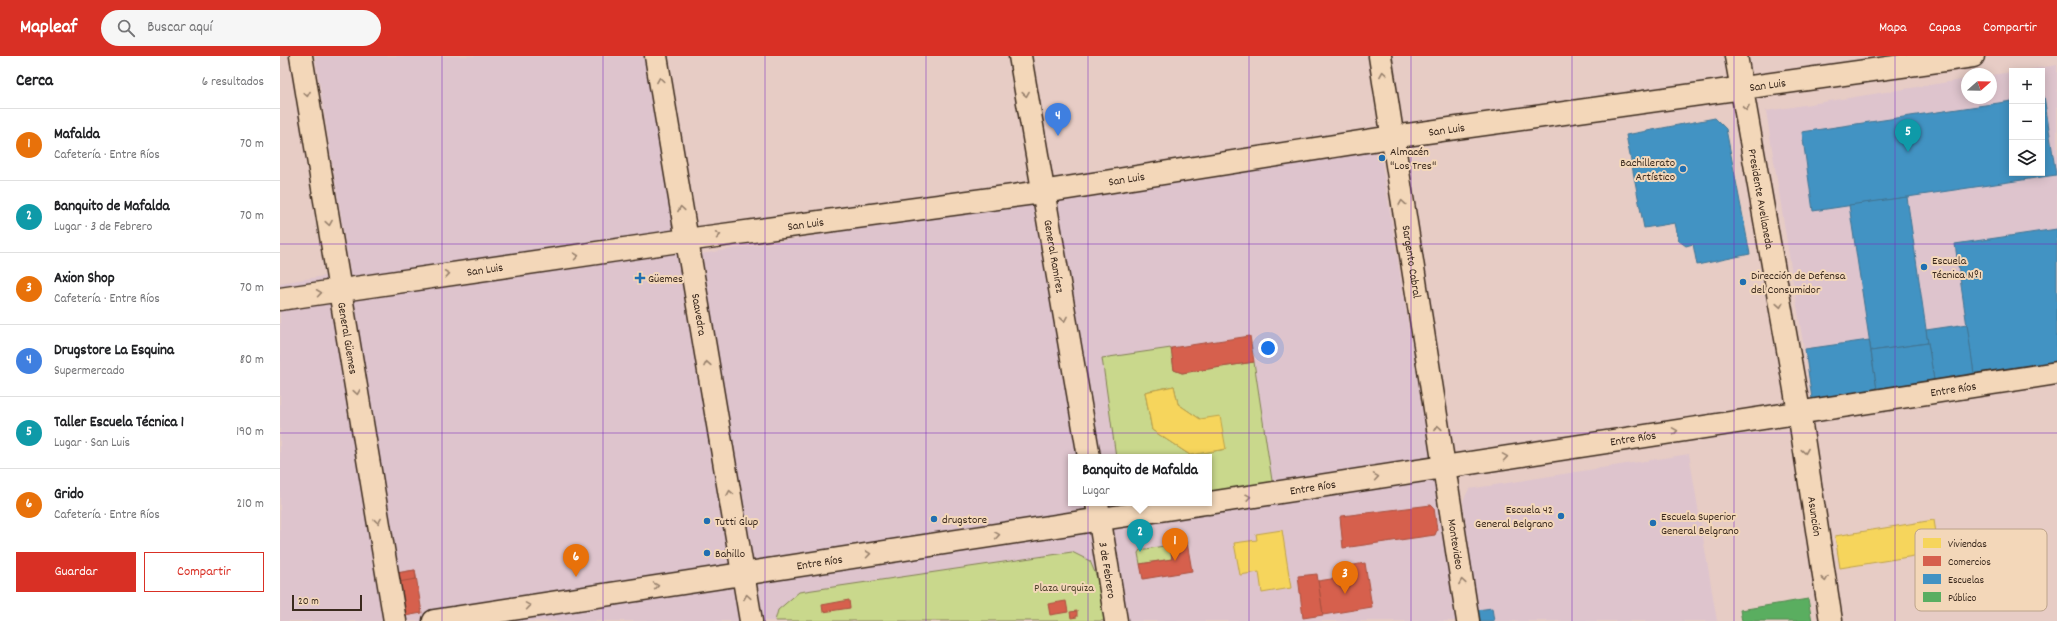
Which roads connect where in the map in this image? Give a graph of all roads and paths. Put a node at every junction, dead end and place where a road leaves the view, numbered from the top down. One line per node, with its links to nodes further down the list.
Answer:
1 (301, 56): 11 (street, General Güemes, one-way to 11)
2 (656, 56): 10 (street, Saavedra, one-way to 2)
3 (1020, 56): 9 (street, General Ramírez, one-way to 9)
4 (1380, 56): 8 (street, Sargento Cabral, one-way to 4)
5 (1736, 56): 7 (street, Presidente Avellaneda)
6 (1973, 56): 7 (street, San Luis)
7 (1742, 87): 8 (street, San Luis); 14 (street, Presidente Avellaneda, one-way to 14)
8 (1392, 137): 9 (street, San Luis); 16 (street, Sargento Cabral, one-way to 8)
9 (1042, 192): 10 (street, San Luis, one-way to 9); 15 (street, General Ramírez, one-way to 15)
10 (686, 240): 11 (street, San Luis, one-way to 10); 20 (street, Saavedra, one-way to 10)
11 (340, 290): 12 (street, San Luis, one-way to 11); 21 (street, General Güemes, one-way to 21)
12 (280, 299)
13 (2057, 373): 14 (street, Entre Ríos)
14 (1799, 412): 16 (street, Entre Ríos, one-way to 14); 26 (street, Asunción, one-way to 26)
15 (1088, 454)
16 (1444, 467): 17 (street, Entre Ríos, one-way to 16); 25 (street, Montevideo, one-way to 16)
17 (1212, 502)
18 (1166, 506): 19 (street, Entre Ríos)
19 (1098, 511): 20 (street, Entre Ríos, one-way to 19); 24 (street, 3 de Febrero)
20 (743, 572): 22 (street, Entre Ríos, one-way to 20); 23 (street, Saavedra, one-way to 20)
21 (395, 621)
22 (434, 621)
23 (751, 621)
24 (1116, 621)
25 (1468, 621)
26 (1831, 621)

